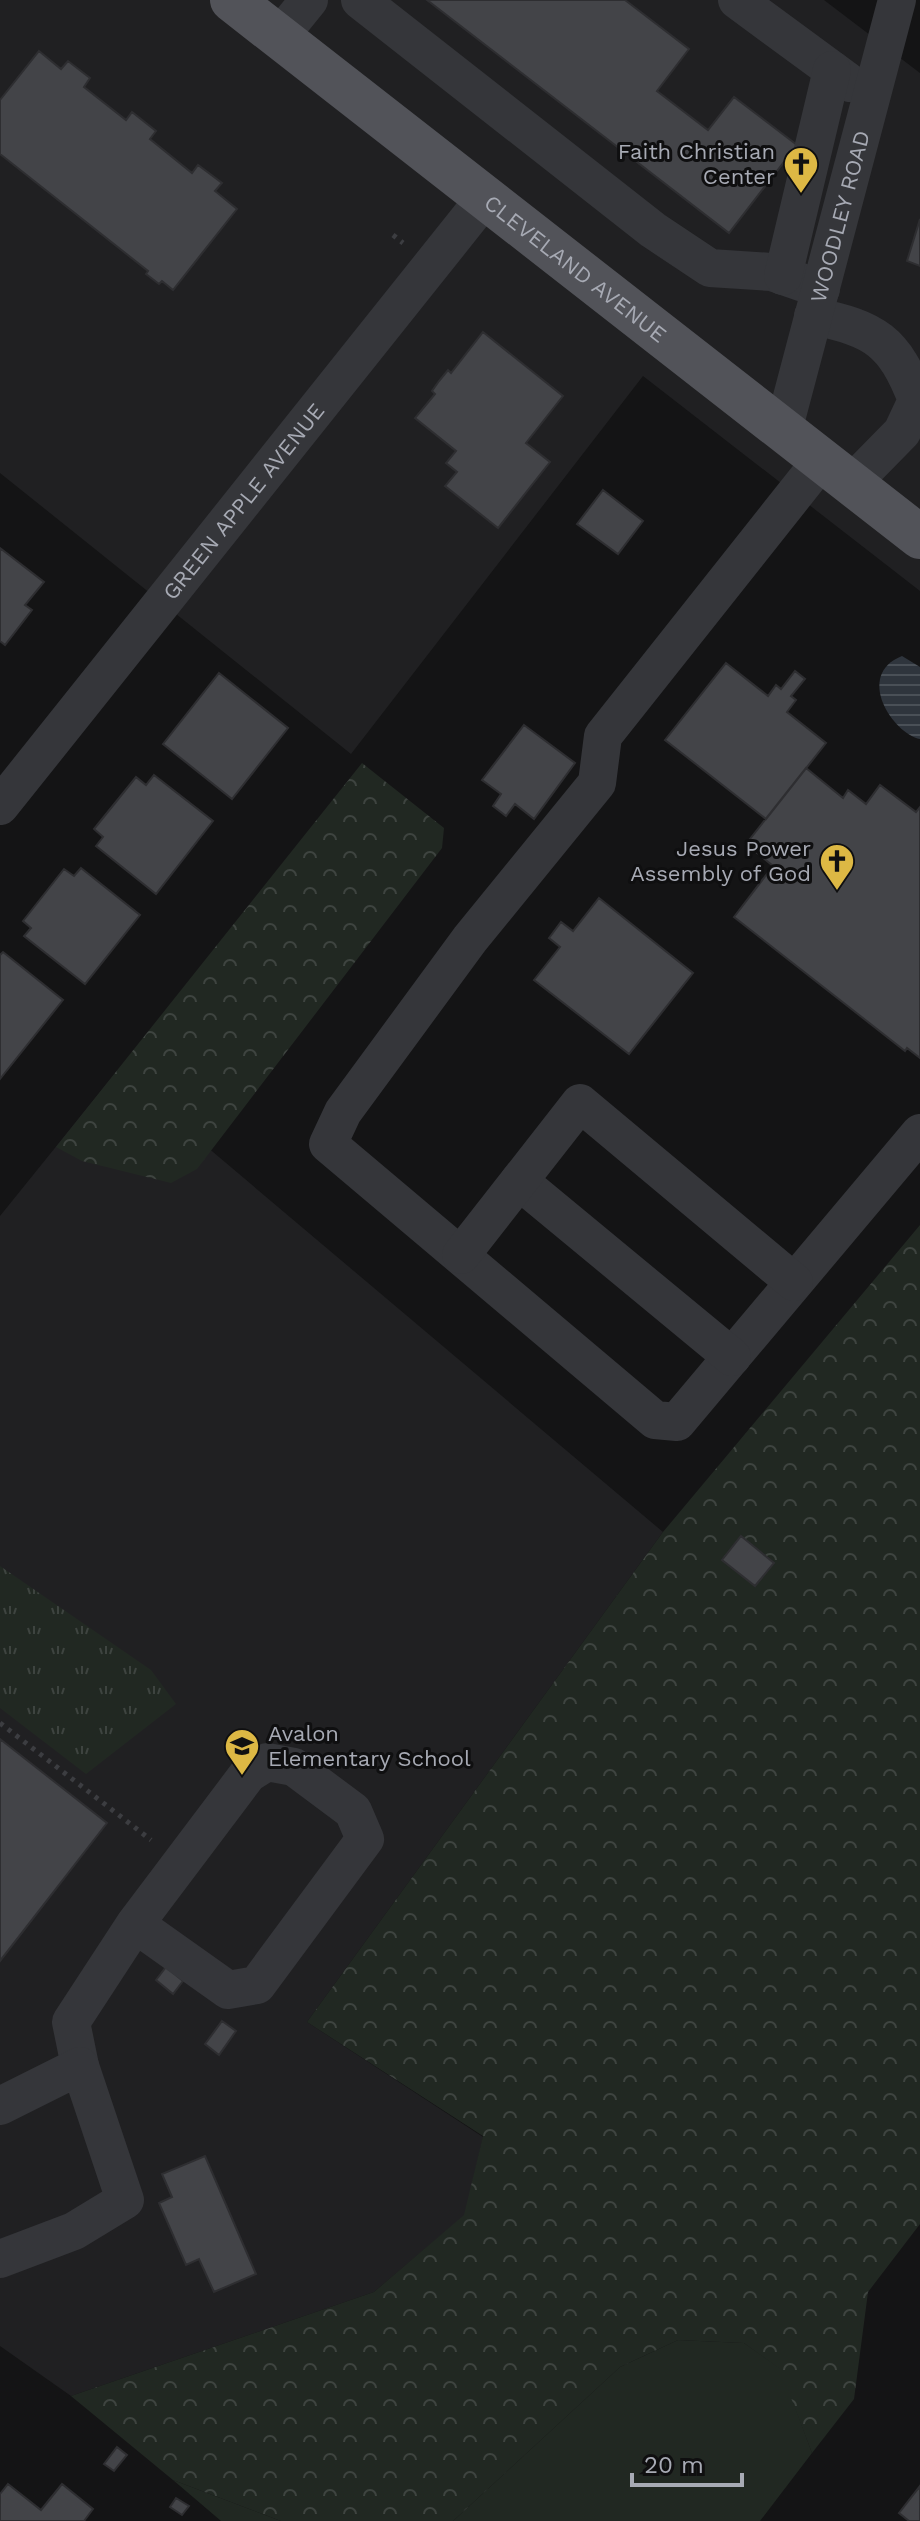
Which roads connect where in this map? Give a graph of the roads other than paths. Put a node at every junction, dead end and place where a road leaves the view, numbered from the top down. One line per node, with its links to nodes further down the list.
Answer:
1 (232, 0): 6 (main road, CLEVELAND AVENUE)
2 (309, 0): 6 (street)
3 (360, 0): 10 (street)
4 (737, 0): 7 (street)
5 (897, 0): 8 (street, WOODLEY ROAD)
6 (279, 37): 9 (main road, CLEVELAND AVENUE)
7 (832, 70): 8 (street); 10 (street)
8 (871, 99): 11 (street, WOODLEY ROAD)
9 (485, 198): 12 (main road, CLEVELAND AVENUE); 15 (street, GREEN APPLE AVENUE)
10 (783, 276): 11 (street)
11 (817, 302): 12 (street, WOODLEY ROAD); 13 (street)
12 (783, 431): 13 (main road, CLEVELAND AVENUE)
13 (836, 472): 14 (main road, CLEVELAND AVENUE); 18 (street)
14 (920, 537)
15 (2, 799)
16 (920, 1133): 19 (street)
17 (519, 1181): 18 (street); 19 (street); 20 (street)
18 (461, 1255): 20 (street)
19 (794, 1282): 20 (street)
20 (732, 1357)
21 (135, 1924): 21 (street); 22 (street)
22 (80, 2066): 23 (street); 24 (street)
23 (0, 2106)
24 (0, 2259)

